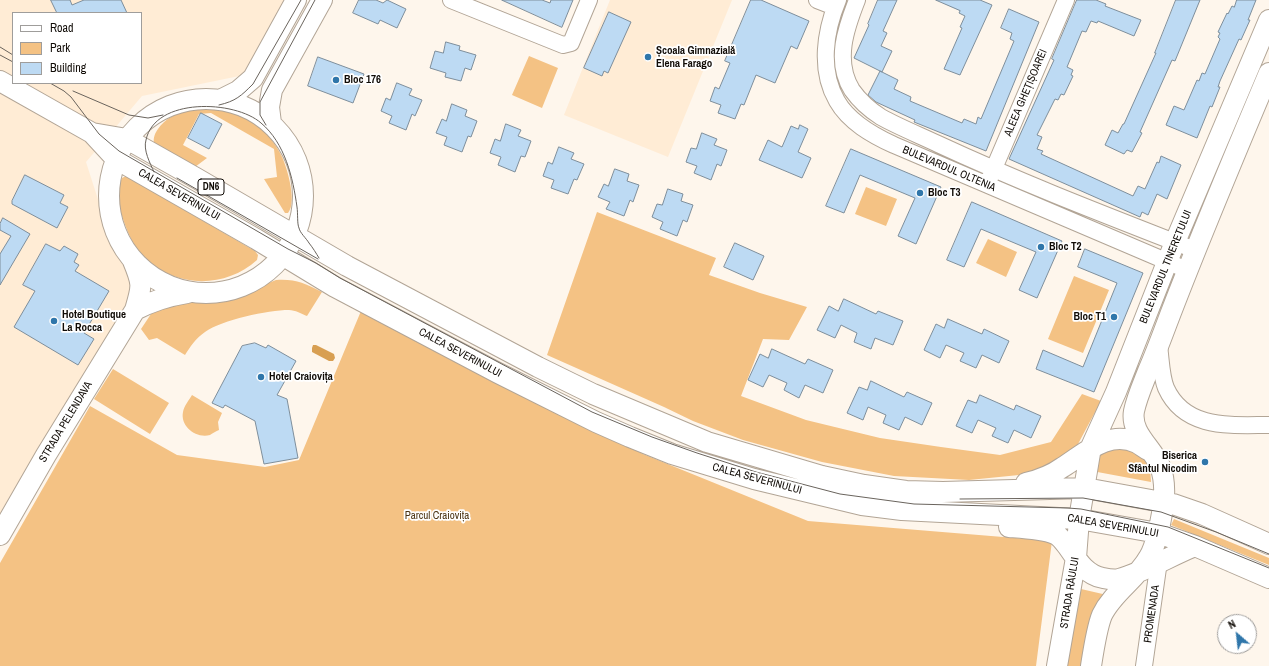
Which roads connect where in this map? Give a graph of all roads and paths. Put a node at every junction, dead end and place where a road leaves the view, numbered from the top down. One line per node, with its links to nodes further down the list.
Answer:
1 (296, 0): 14 (main road)
2 (322, 0): 15 (main road)
3 (451, 0): 4 (street)
4 (589, 0)
5 (817, 0): 8 (street)
6 (857, 0): 11 (street, BULEVARDUL OLTENIA)
7 (1066, 0): 19 (street, ALEEA GHEȚIȘOAREI)
8 (837, 4): 10 (street, BULEVARDUL OLTENIA)
9 (1269, 20): 22 (main road, BULEVARDUL TINERETULUI)
10 (826, 64): 11 (street); 20 (street, BULEVARDUL OLTENIA)
11 (843, 64): 19 (street, BULEVARDUL OLTENIA)
12 (1269, 73): 23 (main road, BULEVARDUL TINERETULUI)
13 (0, 81): 16 (main road, CALEA SEVERINULUI / DN6)
14 (220, 100): 15 (main road); 17 (main road)
15 (271, 123): 21 (main road)
16 (92, 133): 17 (main road, CALEA SEVERINULUI / DN6); 18 (main road, CALEA SEVERINULUI / DN6)
17 (127, 140): 18 (main road); 21 (main road, CALEA SEVERINULUI / DN6)
18 (116, 159): 24 (main road, CALEA SEVERINULUI / DN6); 25 (main road, STRADA PELENDAVA)
19 (993, 170): 20 (street, ALEEA GHEȚIȘOAREI); 22 (street, BULEVARDUL OLTENIA)
20 (986, 185): 26 (street, BULEVARDUL OLTENIA)
21 (295, 236): 24 (main road); 35 (main road, CALEA SEVERINULUI / DN6)
22 (1175, 242): 23 (street, BULEVARDUL OLTENIA); 26 (main road, BULEVARDUL TINERETULUI)
23 (1195, 250): 27 (main road, BULEVARDUL TINERETULUI)
24 (284, 256): 28 (main road, STRADA PELENDAVA); 37 (main road, CALEA SEVERINULUI / DN6)
25 (132, 261): 28 (main road, STRADA PELENDAVA); 29 (main road, STRADA PELENDAVA)
26 (1168, 261): 27 (street, BULEVARDUL OLTENIA); 32 (main road, BULEVARDUL TINERETULUI)
27 (1187, 270): 30 (main road, BULEVARDUL TINERETULUI)
28 (189, 292): 29 (main road, STRADA PELENDAVA)
29 (134, 310): 41 (main road, STRADA PELENDAVA)
30 (1159, 346): 31 (street); 33 (main road, BULEVARDUL TINERETULUI)
31 (1269, 425)
32 (1091, 447): 33 (main road); 34 (main road, BULEVARDUL TINERETULUI); 35 (main road)
33 (1155, 459): 36 (main road, BULEVARDUL TINERETULUI); 38 (main road)
34 (1084, 488): 35 (main road, CALEA SEVERINULUI / DN6); 36 (main road, CALEA SEVERINULUI / DN6); 39 (main road, BULEVARDUL TINERETULUI)
35 (997, 490)
36 (1163, 502): 38 (main road, CALEA SEVERINULUI / DN6); 40 (main road, BULEVARDUL TINERETULUI)
37 (955, 513): 39 (main road, CALEA SEVERINULUI / DN6); 44 (main road)
38 (1202, 514): 42 (main road, CALEA SEVERINULUI / DN6)
39 (1079, 519): 40 (main road, CALEA SEVERINULUI / DN6); 44 (main road, STRADA RÂULUI)
40 (1158, 534): 43 (main road, CALEA SEVERINULUI / DN6); 46 (main road)
41 (0, 535)
42 (1269, 544)
43 (1195, 546): 45 (main road); 47 (main road, CALEA SEVERINULUI / DN6)
44 (1076, 558): 46 (main road); 48 (main road, STRADA RÂULUI)
45 (1159, 561): 46 (main road); 50 (street, PROMENADA)
46 (1138, 572): 49 (main road)
47 (1269, 578)
48 (1057, 666)
49 (1091, 666)
50 (1144, 666)

